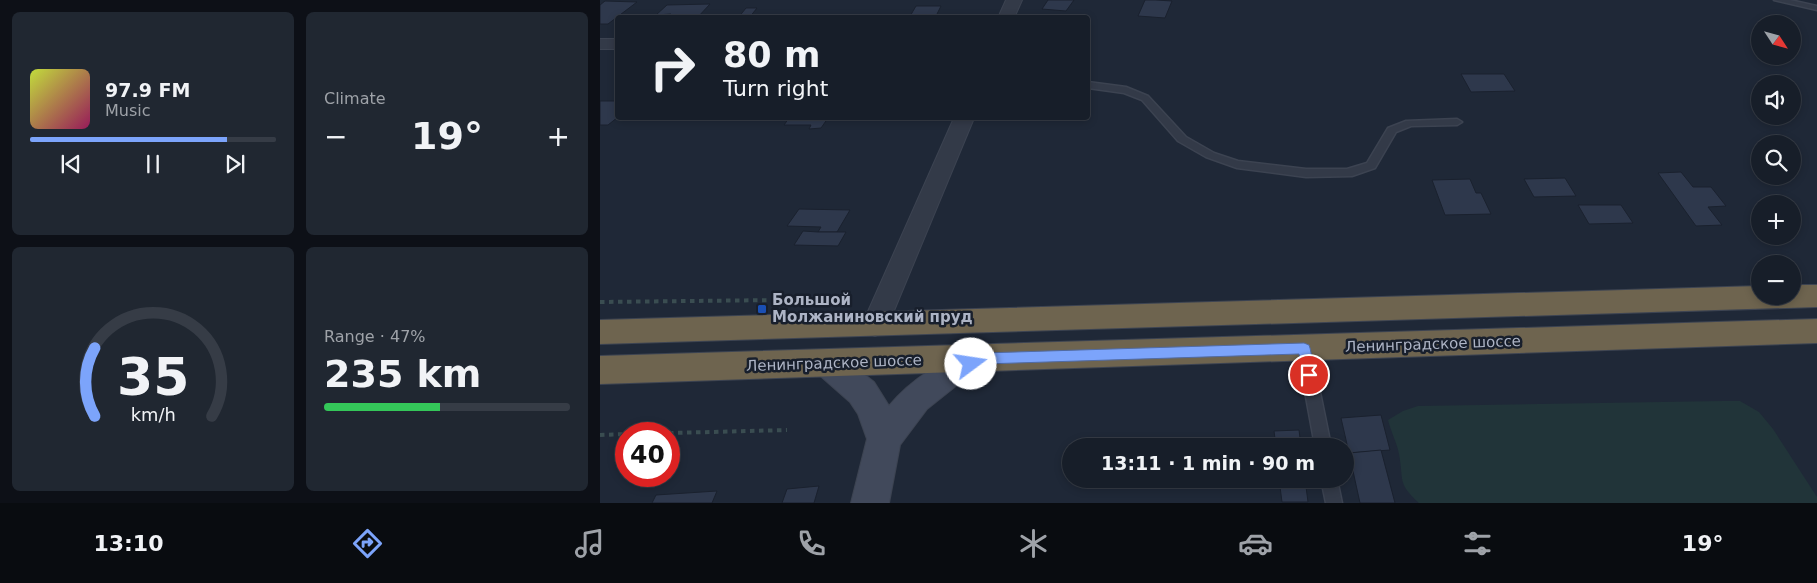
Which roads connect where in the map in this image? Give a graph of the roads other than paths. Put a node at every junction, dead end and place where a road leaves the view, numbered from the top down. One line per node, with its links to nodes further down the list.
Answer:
1 (1014, 0): 4 (street)
2 (1778, 0): 3 (lane)
3 (1817, 8)
4 (1007, 15)
5 (600, 44): 6 (street)
6 (615, 44)
7 (1090, 85): 9 (lane)
8 (963, 120): 11 (street)
9 (1457, 122)
10 (1817, 296): 11 (highway)
11 (875, 325): 13 (highway)
12 (1817, 331): 14 (highway, Ленинградское шоссе)
13 (600, 332)
14 (1304, 348): 15 (highway, Ленинградское шоссе); 18 (lane)
15 (983, 358): 16 (highway, Ленинградское шоссе); 19 (street)
16 (828, 363): 17 (highway, Ленинградское шоссе); 19 (street)
17 (600, 370)
18 (1321, 438)
19 (884, 439): 21 (street)
20 (1331, 488): 22 (lane)
21 (870, 503)
22 (1334, 503)

